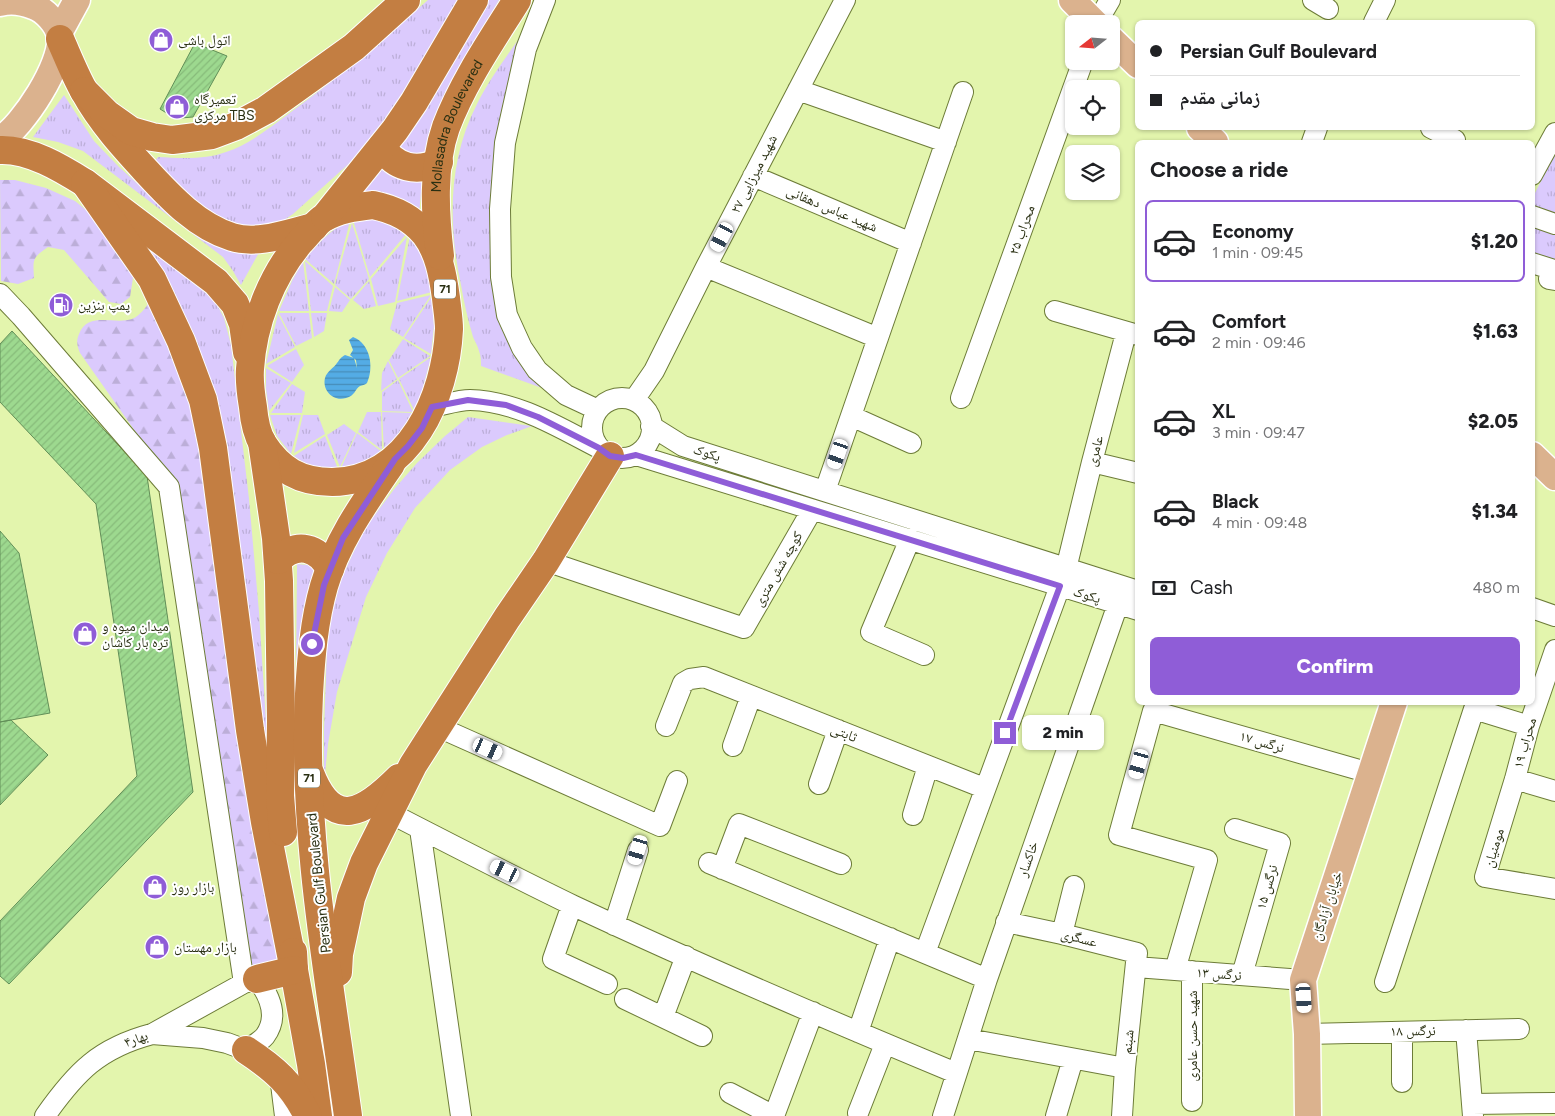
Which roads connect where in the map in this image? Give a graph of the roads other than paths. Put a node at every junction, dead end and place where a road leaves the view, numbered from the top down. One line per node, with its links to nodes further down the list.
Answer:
1 (77, 0): 14 (main road)
2 (406, 0): 19 (highway)
3 (474, 0): 28 (highway, 71)
4 (517, 0): 30 (highway, Mollasadra Boulevared / 71)
5 (545, 0): 50 (street)
6 (844, 0): 18 (street, شهید میرزایی ۲۷)
7 (1072, 0): 11 (main road)
8 (1110, 0): 12 (street)
9 (1385, 0): 13 (street)
10 (0, 3): 14 (main road)
11 (1087, 15)
12 (1101, 15)
13 (1375, 20)
14 (60, 36): 19 (highway); 24 (main road)
15 (1120, 48): 16 (main road)
16 (1135, 62)
17 (1080, 70): 47 (street, محراب ۲۵)
18 (798, 90): 27 (street); 32 (street, شهید میرزایی ۲۷)
19 (84, 91): 35 (highway)
20 (964, 92): 27 (street)
21 (1202, 130): 25 (main road)
22 (1435, 130): 26 (street)
23 (1555, 133): 31 (street)
24 (0, 140)
25 (1213, 140)
26 (1456, 140)
27 (946, 142): 37 (street)
28 (382, 147): 30 (highway); 35 (highway, 71)
29 (0, 150): 33 (highway)
30 (439, 162): 39 (highway, Mollasadra Boulevared / 71)
31 (1535, 170)
32 (753, 176): 37 (street, شهید عباس دهقانی); 40 (street, شهید میرزایی ۲۷)
33 (86, 183): 46 (highway); 109 (highway)
34 (1535, 217): 36 (street)
35 (319, 223): 39 (highway, 71); 46 (highway, 71)
36 (1555, 224)
37 (911, 243): 45 (street)
38 (1535, 264): 41 (street)
39 (441, 265): 49 (highway, 71)
40 (706, 267): 45 (street); 48 (street, شهید میرزایی ۲۷)
41 (1555, 280)
42 (0, 294): 114 (street)
43 (1055, 311): 44 (street)
44 (1132, 334): 58 (street, عامری)
45 (878, 338): 51 (street)
46 (249, 371): 53 (highway, 71)
47 (961, 398)
48 (634, 400): 50 (street); 52 (street)
49 (432, 407): 55 (street, پکوک); 57 (highway, 71)
50 (598, 410): 55 (street)
51 (851, 416): 54 (street); 61 (street)
52 (651, 426): 55 (street); 61 (street, پکوک)
53 (262, 442): 57 (highway, 71); 65 (highway, 71)
54 (911, 443)
55 (615, 453): 62 (street, پکوک); 66 (highway)
56 (1535, 458): 60 (main road)
57 (395, 459): 67 (highway, Persian Gulf Boulevard / 71)
58 (1092, 462): 59 (street); 68 (street, عامری)
59 (1135, 472)
60 (1555, 477)
61 (825, 491): 64 (street, پکوک)
62 (812, 510): 63 (street, پکوک); 66 (street, کوچه شش متری)
63 (910, 540): 64 (street, پکوک); 75 (street)
64 (1006, 559): 68 (street, پکوک)
65 (278, 560): 67 (highway); 109 (highway, 71)
66 (546, 561): 79 (highway)
67 (330, 569): 86 (highway, Persian Gulf Boulevard / 71)
68 (1063, 578): 69 (street, پکوک); 70 (street, پکوک); 91 (street, عامری)
69 (1135, 590)
70 (1118, 604): 71 (street, پکوک); 102 (street, خاکسار)
71 (1135, 609)
72 (1535, 609): 73 (street)
73 (1555, 616)
74 (1554, 655): 81 (street, محراب ۱۹)
75 (924, 656)
76 (751, 696): 80 (street, ثابتی); 82 (street, ثابتی); 83 (street)
77 (1393, 705): 87 (main road, خیابان آزادگان)
78 (1154, 711): 87 (street, نرگس ۱۷); 110 (street, شهید حسن عامری)
79 (436, 726): 84 (highway); 89 (street)
80 (666, 726)
81 (1529, 726): 88 (street, محراب ۱۹); 115 (street)
82 (838, 730): 85 (street, ثابتی); 90 (street)
83 (733, 746)
84 (413, 765): 86 (highway); 93 (highway)
85 (928, 766): 91 (street, ثابتی); 94 (street)
86 (309, 770): 131 (highway, Persian Gulf Boulevard / 71)
87 (1370, 773): 113 (main road, خیابان آزادگان)
88 (1515, 779): 92 (street); 100 (street, مومنیان)
89 (677, 781)
90 (819, 784)
91 (984, 788): 106 (street, عامری)
92 (1555, 791)
93 (388, 812): 95 (street); 131 (highway)
94 (913, 814)
95 (420, 829): 101 (street); 146 (street)
96 (1235, 829): 111 (street, نرگس ۱۵)
97 (638, 850): 103 (street)
98 (840, 864): 105 (street)
99 (1074, 886): 104 (street)
100 (1555, 889)
101 (572, 905): 103 (street); 116 (street)
102 (1006, 922): 104 (street, عسگری); 112 (street, خاکسار)
103 (614, 925): 107 (street)
104 (1062, 934): 108 (street, عسگری)
105 (890, 938): 106 (street); 122 (street)
106 (925, 953): 112 (street)
107 (686, 956): 118 (street); 119 (street)
108 (1136, 967): 110 (street, نرگس ۱۳); 132 (street, شبنم)
109 (294, 970): 114 (highway); 144 (highway, 71)
110 (1183, 971): 111 (street, نرگس ۱۳); 137 (street, شهید حسن عامری)
111 (1242, 975): 113 (street, نرگس ۱۳)
112 (987, 979): 127 (street, خاکسار)
113 (1303, 980): 125 (main road, خیابان آزادگان)
114 (251, 981): 124 (street, بهار۴); 129 (street)
115 (1385, 982)
116 (607, 984)
117 (625, 999): 119 (street)
118 (813, 1012): 122 (street); 147 (street)
119 (663, 1017): 126 (street)
120 (1519, 1029): 121 (street, نرگس ۱۸)
121 (1466, 1030): 123 (street, نرگس ۱۸); 139 (street)
122 (858, 1032): 128 (street)
123 (1402, 1032): 125 (street, نرگس ۱۸); 135 (street)
124 (152, 1034): 129 (street); 141 (street, بهار۴)
125 (1307, 1034): 151 (main road, خیابان آزادگان)
126 (702, 1036)
127 (968, 1039): 130 (street); 133 (street, خاکسار)
128 (885, 1044): 133 (street); 140 (street)
129 (246, 1050): 134 (highway)
130 (1074, 1058): 132 (street); 149 (street)
131 (341, 1061): 145 (highway, Persian Gulf Boulevard / 71)
132 (1125, 1068): 150 (street, شبنم)
133 (956, 1073): 148 (street, خاکسار)
134 (280, 1076): 142 (street); 143 (highway)
135 (1402, 1082)
136 (730, 1094): 147 (street)
137 (1192, 1101)
138 (1544, 1107): 139 (street)
139 (1472, 1110)
140 (858, 1113)
141 (46, 1116)
142 (284, 1116)
143 (308, 1116)
144 (318, 1116)
145 (348, 1116)
146 (461, 1116)
147 (774, 1116)
148 (943, 1116)
149 (1056, 1116)
150 (1122, 1116)
151 (1308, 1116)

